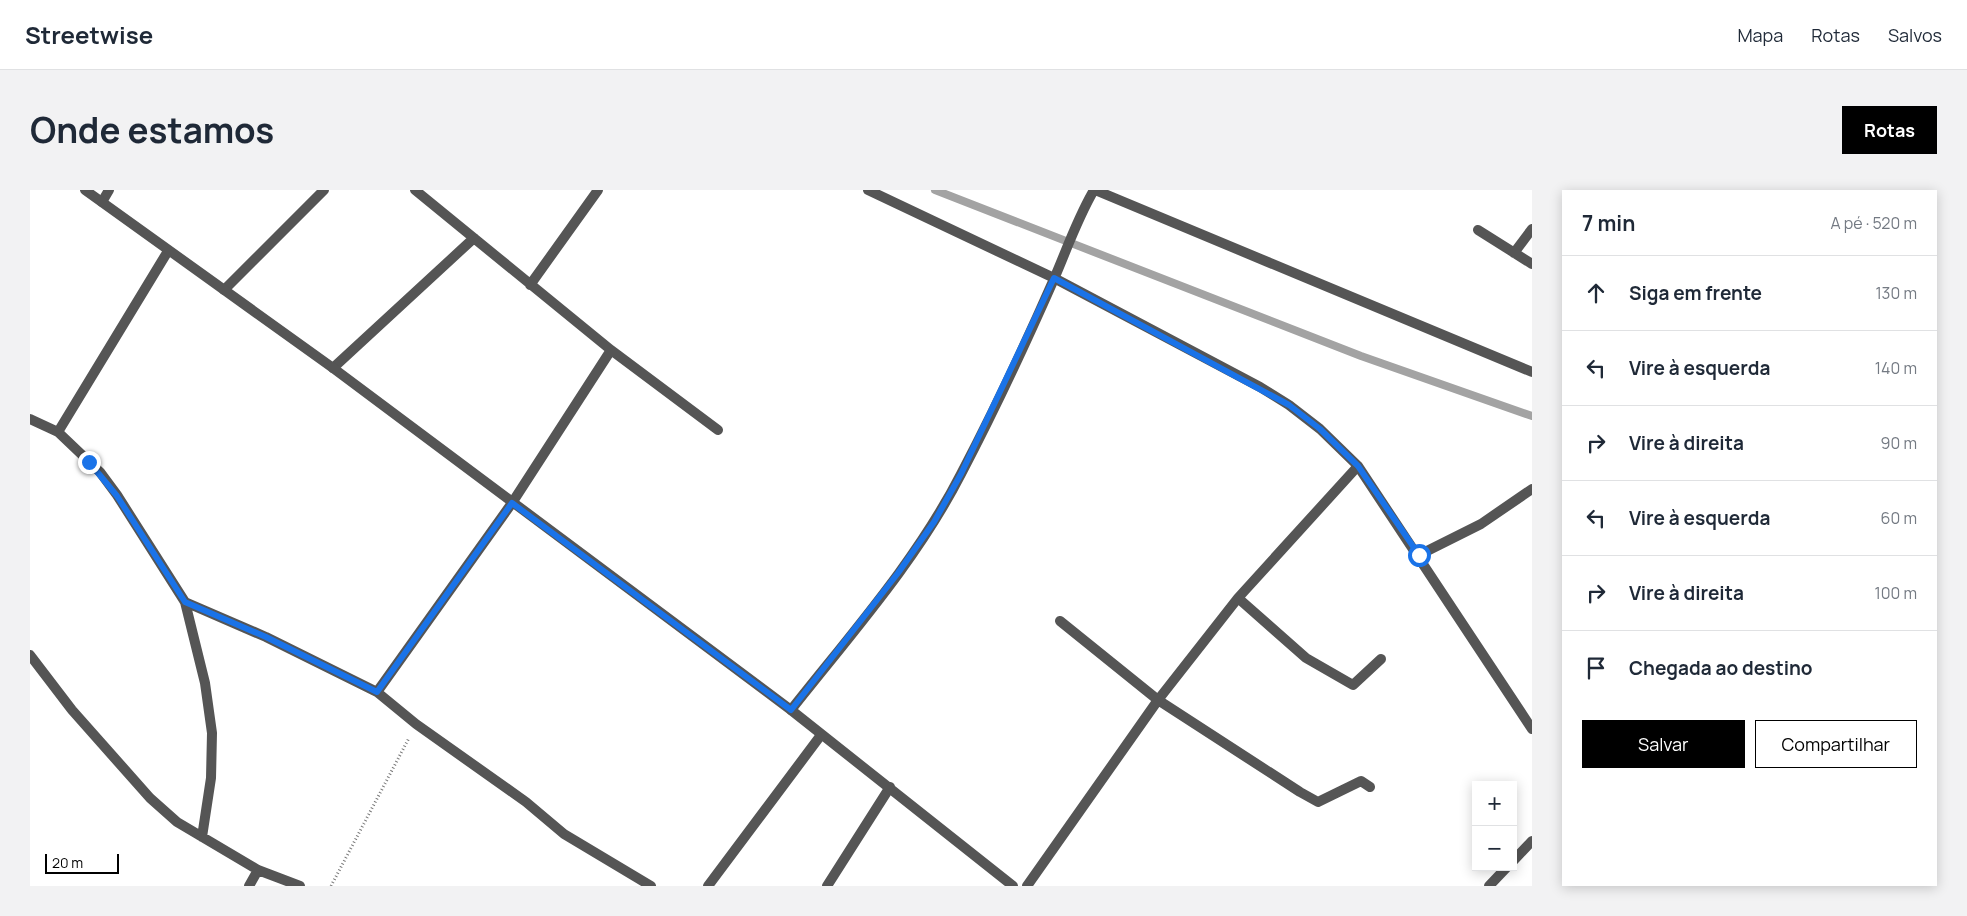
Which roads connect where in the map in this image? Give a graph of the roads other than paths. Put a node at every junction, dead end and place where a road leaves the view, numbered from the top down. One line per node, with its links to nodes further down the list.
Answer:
1 (85, 190): 8 (street)
2 (109, 190): 8 (street)
3 (324, 190): 17 (street)
4 (415, 190): 11 (street)
5 (598, 190): 16 (street)
6 (868, 190): 15 (street)
7 (1094, 190): 15 (street); 20 (street)
8 (102, 202): 12 (street)
9 (1532, 229): 13 (street)
10 (1478, 230): 13 (street)
11 (474, 238): 16 (street); 19 (street)
12 (168, 251): 17 (street); 23 (street)
13 (1514, 253): 14 (street)
14 (1532, 264)
15 (1054, 278): 24 (street); 35 (street)
16 (530, 285): 18 (street)
17 (224, 290): 19 (street)
18 (612, 350): 22 (street); 26 (street)
19 (333, 368): 26 (street)
20 (1532, 372)
21 (30, 420): 23 (street)
22 (718, 430)
23 (58, 432): 29 (street)
24 (1358, 466): 27 (street); 28 (street)
25 (1532, 488): 27 (street)
26 (512, 503): 33 (street); 35 (street)
27 (1419, 555): 36 (street)
28 (1238, 598): 32 (street); 34 (street)
29 (185, 602): 33 (street); 40 (street)
30 (1060, 621): 34 (street)
31 (30, 656): 40 (street)
32 (1381, 659)
33 (377, 692): 47 (street)
34 (1158, 700): 39 (street); 51 (street)
35 (791, 710): 37 (street)
36 (1532, 728)
37 (821, 734): 38 (street); 48 (street)
38 (890, 787): 49 (street); 50 (street)
39 (1370, 787)
40 (202, 837): 43 (street)
41 (1532, 841): 42 (street)
42 (1517, 856)
43 (258, 870): 45 (street); 46 (street)
44 (1503, 871): 52 (street)
45 (249, 886)
46 (300, 886)
47 (652, 886)
48 (708, 886)
49 (827, 886)
50 (1013, 886)
51 (1027, 886)
52 (1489, 886)

